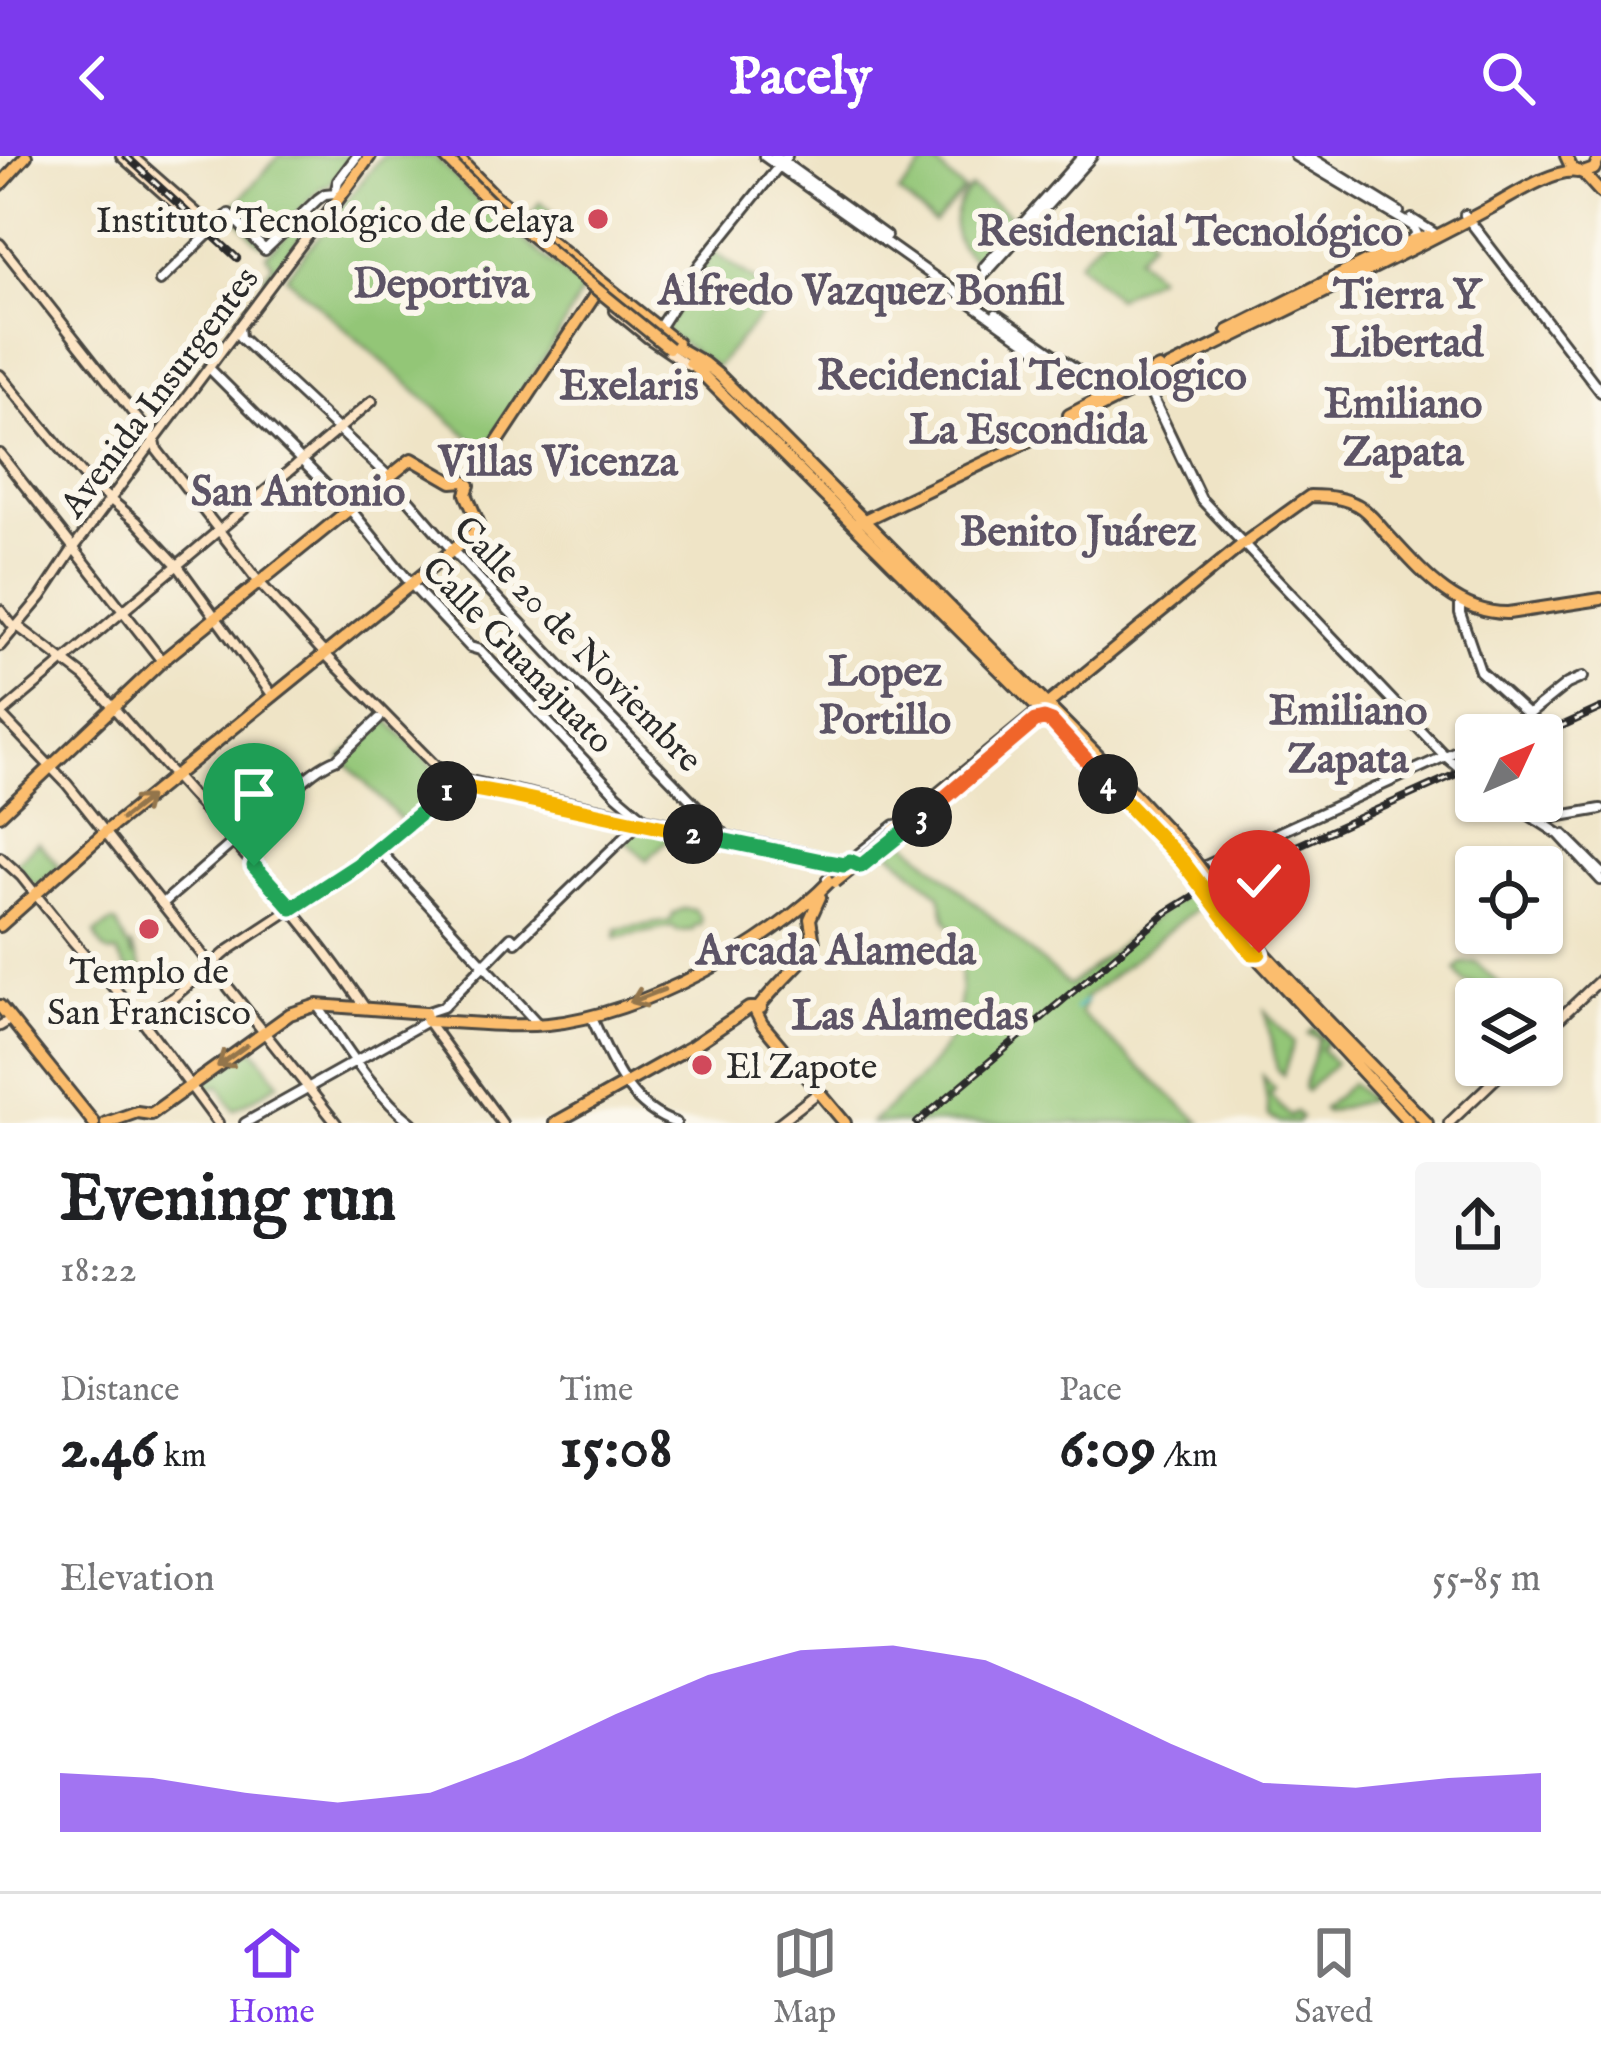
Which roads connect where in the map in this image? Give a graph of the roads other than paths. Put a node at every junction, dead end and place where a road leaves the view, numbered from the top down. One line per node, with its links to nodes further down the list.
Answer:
1 (26, 156): 15 (main road)
2 (121, 156): 21 (main road)
3 (132, 156): 21 (main road)
4 (367, 156): 17 (main road)
5 (764, 156): 13 (street)
6 (1083, 156): 27 (street)
7 (1092, 156): 27 (street)
8 (1295, 156): 22 (street)
9 (1308, 156): 22 (street)
10 (446, 157): 24 (main road); 30 (main road, bridge)
11 (1566, 158): 14 (main road); 19 (main road)
12 (1600, 159): 14 (main road)
13 (779, 160): 27 (street); 28 (street)
14 (1580, 172): 16 (main road); 19 (main road)
15 (0, 185)
16 (1601, 193)
17 (335, 196): 18 (street); 20 (main road)
18 (302, 217): 20 (street); 21 (street)
19 (1467, 217): 22 (main road); 36 (street)
20 (318, 220): 29 (main road, Avenida Insurgentes)
21 (212, 231): 25 (street)
22 (1426, 237): 34 (main road); 37 (main road)
23 (0, 244): 40 (main road)
24 (559, 256): 26 (main road); 26 (main road)
25 (160, 280)
26 (599, 292): 28 (main road); 35 (main road); 42 (main road)
27 (964, 295): 37 (street)
28 (658, 330): 31 (main road)
29 (240, 332): 32 (main road, Avenida Insurgentes); 39 (street, Calle 20 de Noviembre)
30 (670, 346): 31 (main road); 35 (main road)
31 (704, 363): 47 (main road)
32 (210, 369): 40 (main road, Avenida Insurgentes); 43 (street, Calle Guanajuato)
33 (0, 375): 45 (main road)
34 (1146, 384): 37 (main road); 49 (street)
35 (716, 386): 47 (main road)
36 (1601, 392)
37 (1111, 398): 47 (main road); 47 (main road)
38 (372, 401): 39 (main road)
39 (338, 430): 43 (main road); 44 (street, Calle 20 de Noviembre)
40 (155, 441): 45 (main road, Avenida Insurgentes); 48 (main road)
41 (0, 454): 50 (main road)
42 (488, 456)
43 (302, 462): 46 (street, Calle Guanajuato); 48 (main road)
44 (389, 477): 46 (main road); 51 (street, Calle 20 de Noviembre); 51 (main road)
45 (110, 501): 50 (main road, Avenida Insurgentes); 52 (main road)
46 (350, 509): 53 (main road); 54 (street, Calle Guanajuato)
47 (863, 521): 68 (main road)
48 (218, 531): 52 (main road); 53 (main road)
49 (1245, 547): 56 (main road); 68 (main road); 75 (street)
50 (73, 549): 58 (main road); 60 (main road, Avenida Insurgentes)
51 (453, 550): 54 (main road); 89 (street, Calle 20 de Noviembre)
52 (178, 566): 58 (main road); 59 (main road)
53 (258, 581): 59 (main road); 62 (main road)
54 (411, 584): 62 (main road); 85 (street, Calle Guanajuato)
55 (1601, 599): 56 (main road)
56 (1460, 601): 69 (street)
57 (0, 610): 60 (main road)
58 (124, 611): 63 (main road); 64 (main road)
59 (214, 617): 63 (main road); 66 (main road)
60 (16, 626): 61 (main road, Avenida Insurgentes); 64 (main road)
61 (0, 646)
62 (325, 653): 66 (main road); 72 (main road)
63 (162, 661): 67 (main road)
64 (65, 662): 67 (main road); 71 (main road)
65 (1583, 677): 70 (street)
66 (273, 696): 79 (main road)
67 (113, 706): 77 (main road); 79 (main road)
68 (1046, 708): 73 (main road); 88 (main road)
69 (1526, 714)
70 (1530, 714)
71 (0, 715): 77 (main road)
72 (383, 716): 78 (main road); 90 (street)
73 (1076, 739): 91 (street); 93 (street); 123 (main road, bridge)
74 (1455, 751): 75 (street)
75 (1445, 756): 76 (street); 97 (street)
76 (1455, 764)
77 (50, 765): 83 (main road); 87 (main road)
78 (447, 776): 80 (main road); 81 (street); 85 (street)
79 (174, 778): 87 (main road, one-way to 79); 90 (main road)
80 (456, 787): 81 (main road); 85 (street)
81 (445, 791): 92 (main road)
82 (1601, 809): 84 (street)
83 (0, 815)
84 (1563, 815)
85 (641, 821): 89 (street); 108 (street)
86 (1540, 822): 98 (street)
87 (104, 833): 101 (main road); 102 (main road)
88 (894, 833): 96 (street); 99 (main road, bridge)
89 (725, 838): 94 (street); 96 (street)
90 (232, 841): 102 (street); 103 (main road)
91 (1181, 841): 93 (street); 97 (street)
92 (378, 849): 103 (main road); 108 (street)
93 (1170, 849): 100 (street)
94 (827, 862): 96 (street); 99 (street)
95 (4, 863): 101 (main road)
96 (853, 865): 99 (street); 104 (street)
97 (1206, 871): 100 (street); 106 (street)
98 (1601, 876)
99 (832, 880): 104 (main road)
100 (1198, 882): 107 (street)
101 (37, 896): 105 (main road); 118 (main road)
102 (162, 904): 109 (main road)
103 (292, 908): 109 (main road); 112 (main road)
104 (806, 925): 114 (main road); 116 (main road, one-way to 116)
105 (0, 926)
106 (1262, 946): 107 (street); 123 (street)
107 (1252, 953): 123 (street)
108 (484, 964): 117 (street); 120 (street)
109 (210, 967): 118 (main road); 121 (main road)
110 (1601, 979): 115 (main road)
111 (317, 1005): 112 (main road); 121 (main road); 122 (street)
112 (359, 1005): 117 (main road)
113 (0, 1006): 129 (main road)
114 (759, 1008): 124 (main road); 127 (main road); 127 (main road)
115 (1563, 1015)
116 (591, 1016): 120 (main road); 124 (street)
117 (426, 1017): 120 (main road); 122 (street); 135 (main road)
118 (141, 1019): 125 (main road)
119 (2, 1022): 129 (main road)
120 (538, 1024)
121 (264, 1033): 125 (main road, one-way to 125); 128 (main road)
122 (356, 1060): 128 (street); 134 (street)
123 (1373, 1075): 140 (main road); 141 (main road)
124 (623, 1085): 136 (main road); 137 (street)
125 (190, 1086): 130 (main road); 131 (main road)
126 (1488, 1086): 142 (main road)
127 (818, 1087): 138 (main road); 139 (main road); 139 (main road)
128 (307, 1088): 132 (street); 133 (main road)
129 (90, 1123)
130 (106, 1123)
131 (218, 1123)
132 (245, 1123)
133 (336, 1123)
134 (412, 1123)
135 (502, 1123)
136 (555, 1123)
137 (676, 1123)
138 (779, 1123)
139 (847, 1123)
140 (1410, 1123)
141 (1427, 1123)
142 (1449, 1123)

